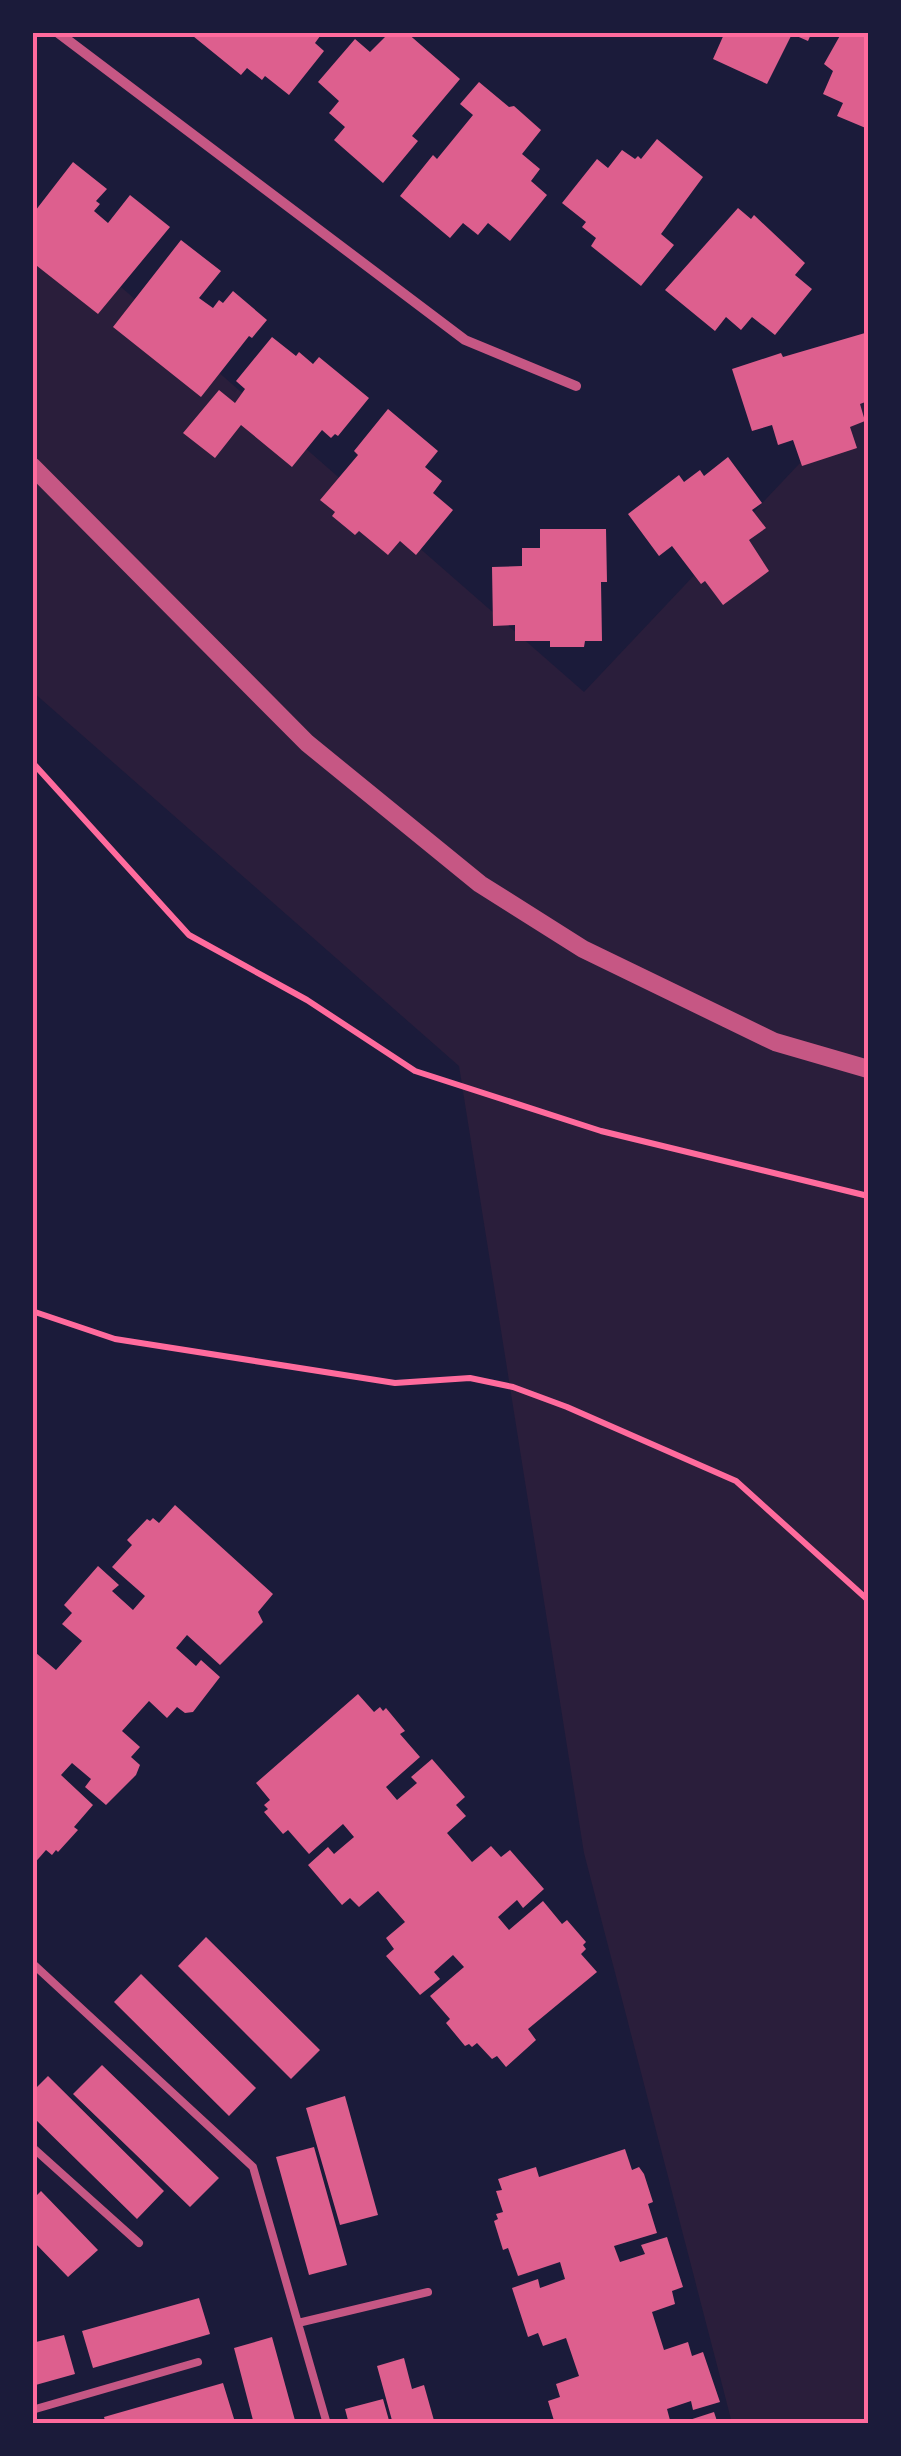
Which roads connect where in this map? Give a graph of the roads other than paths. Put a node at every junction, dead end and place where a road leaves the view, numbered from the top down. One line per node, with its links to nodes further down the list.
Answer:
1 (57, 32): 2 (street)
2 (576, 386)
3 (32, 466): 4 (street)
4 (868, 1069)
5 (32, 1963): 9 (lane)
6 (32, 2147): 7 (lane)
7 (138, 2244)
8 (428, 2292): 9 (lane)
9 (298, 2323): 12 (lane)
10 (198, 2362): 11 (lane)
11 (32, 2410)
12 (327, 2424)

